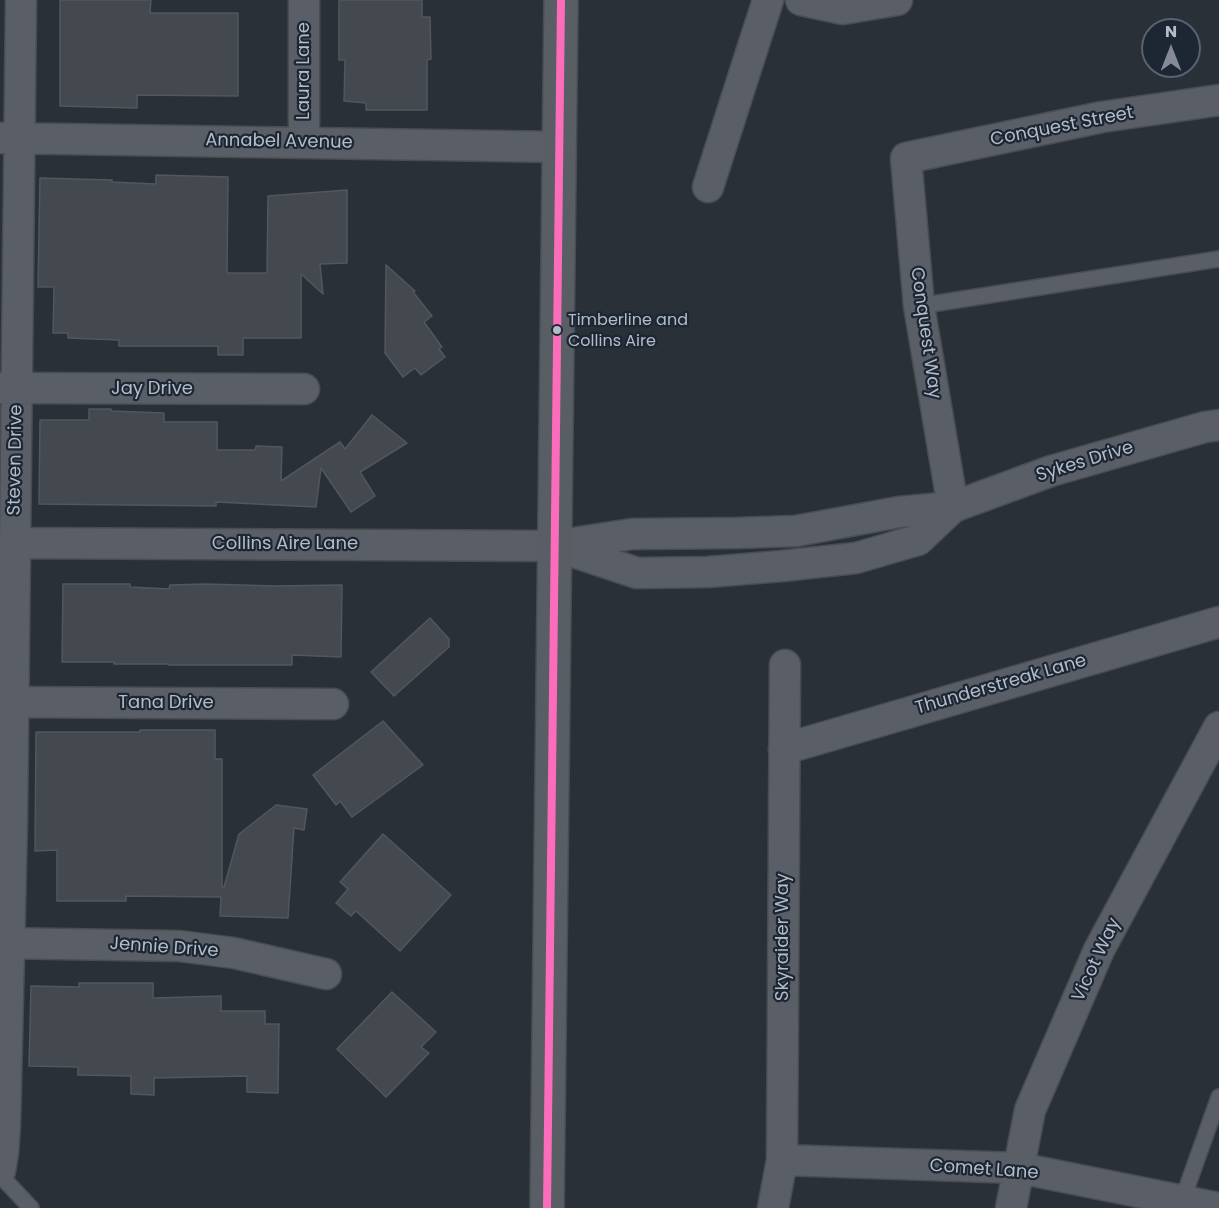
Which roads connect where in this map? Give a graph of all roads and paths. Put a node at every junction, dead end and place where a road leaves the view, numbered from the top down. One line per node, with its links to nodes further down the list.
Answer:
1 (21, 0): 8 (street, Steven Drive)
2 (304, 0): 9 (street, Laura Lane)
3 (561, 0): 10 (main road)
4 (768, 0): 12 (street)
5 (801, 0): 6 (street)
6 (897, 0)
7 (1219, 100): 11 (street, Conquest Street)
8 (10, 138): 9 (street, Annabel Avenue); 15 (street, Steven Drive)
9 (304, 143): 10 (street, Annabel Avenue)
10 (559, 147): 21 (main road)
11 (906, 158): 14 (street, Conquest Way)
12 (708, 187)
13 (1219, 259): 14 (lane)
14 (919, 306): 19 (street, Conquest Way)
15 (9, 388): 16 (street, Jay Drive); 18 (street, Steven Drive)
16 (304, 389)
17 (1219, 425): 19 (street, Sykes Drive)
18 (8, 468): 20 (street, Steven Drive)
19 (953, 507): 21 (street); 21 (street)
20 (16, 543): 21 (street, Collins Aire Lane); 23 (street, Steven Drive)
21 (554, 546): 38 (main road)
22 (1219, 622): 28 (street, Thunderstreak Lane)
23 (7, 633): 25 (street, Steven Drive)
24 (784, 664): 28 (street, Skyraider Way)
25 (7, 702): 26 (street, Tana Drive); 29 (street, Steven Drive)
26 (333, 704)
27 (1219, 727): 33 (street, Vicot Way)
28 (784, 749): 32 (street, Skyraider Way)
29 (4, 943): 30 (street, Jennie Drive); 34 (street, Steven Drive)
30 (326, 974)
31 (1219, 1096): 36 (lane)
32 (782, 1160): 33 (street, Comet Lane); 39 (street, Skyraider Way)
33 (1018, 1168): 36 (street, Comet Lane); 40 (street, Vicot Way)
34 (0, 1171)
35 (0, 1175): 37 (lane)
36 (1181, 1204): 41 (street, Comet Lane)
37 (31, 1208)
38 (547, 1208)
39 (773, 1208)
40 (1011, 1208)
41 (1219, 1208)

